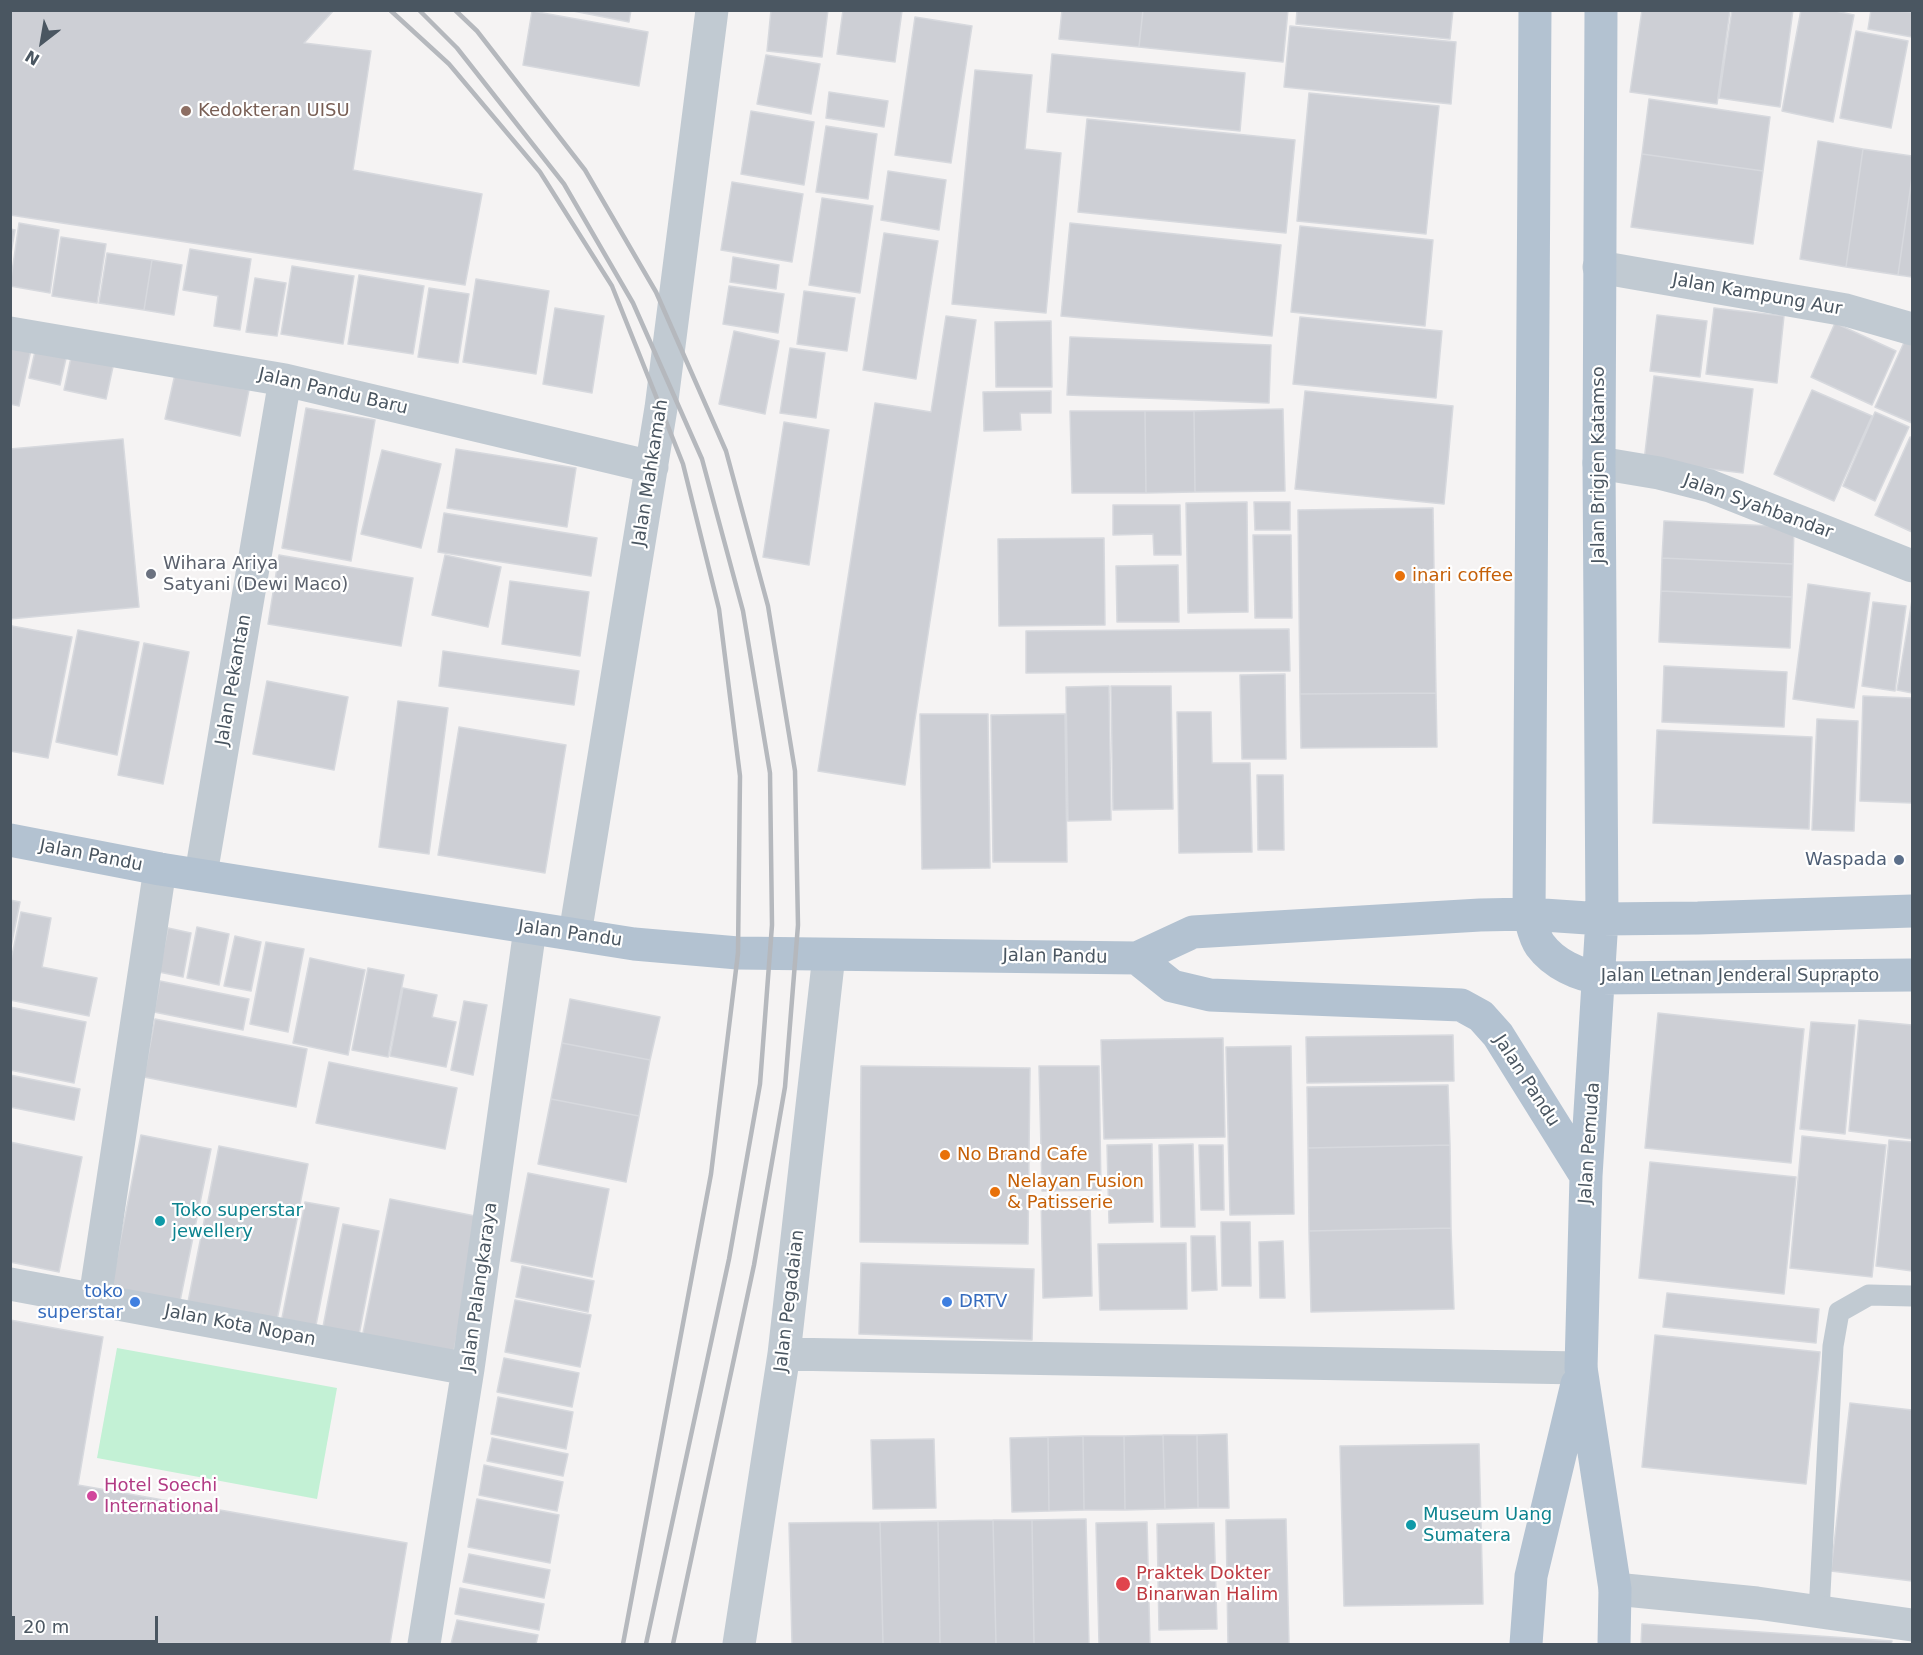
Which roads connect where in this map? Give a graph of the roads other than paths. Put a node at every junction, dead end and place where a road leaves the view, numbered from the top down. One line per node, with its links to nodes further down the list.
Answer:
1 (712, 10): 9 (street, Jalan Mahkamah)
2 (1535, 10): 15 (main road)
3 (1600, 10): 4 (main road, Jalan Brigjen Katamso)
4 (1599, 267): 5 (street, Jalan Kampung Aur); 8 (main road, Jalan Brigjen Katamso)
5 (1912, 329)
6 (10, 333): 7 (street, Jalan Pandu Baru)
7 (285, 380): 9 (street, Jalan Pandu Baru); 13 (street, Jalan Pekantan)
8 (1599, 463): 10 (street, Jalan Syahbandar); 16 (main road, Jalan Brigjen Katamso)
9 (652, 467): 18 (street, Jalan Mahkamah)
10 (1912, 566)
11 (10, 840): 12 (main road, Jalan Pandu)
12 (160, 869): 13 (main road, Jalan Pandu); 26 (street)
13 (201, 874): 17 (main road, Jalan Pandu)
14 (1912, 911): 16 (main road)
15 (1529, 914): 16 (main road, Jalan Pandu); 20 (main road, Jalan Pandu); 22 (main road, Jalan Letnan Jenderal Suprapto)
16 (1602, 919): 22 (main road, Jalan Pemuda)
17 (530, 929): 18 (main road, Jalan Pandu); 29 (street, Jalan Palangkaraya)
18 (574, 934): 19 (main road, Jalan Pandu)
19 (829, 955): 20 (main road, Jalan Pandu); 27 (street, Jalan Pegadaian)
20 (1137, 958): 23 (main road, Jalan Pandu)
21 (1912, 975): 22 (main road, Jalan Letnan Jenderal Suprapto)
22 (1601, 978): 23 (main road, Jalan Pemuda)
23 (1586, 1176): 28 (main road, Jalan Pemuda)
24 (10, 1284): 26 (street, Jalan Kota Nopan)
25 (1912, 1296): 31 (lane)
26 (95, 1298): 29 (street, Jalan Kota Nopan)
27 (784, 1354): 28 (street); 34 (street, Jalan Pegadaian)
28 (1581, 1368): 30 (main road, Jalan Pemuda); 35 (main road, Jalan Pemuda)
29 (468, 1369): 33 (street, Jalan Palangkaraya)
30 (1615, 1589): 31 (street); 36 (main road, Jalan Pemuda)
31 (1819, 1612): 32 (street)
32 (1912, 1625)
33 (424, 1644)
34 (739, 1644)
35 (1526, 1644)
36 (1614, 1644)

